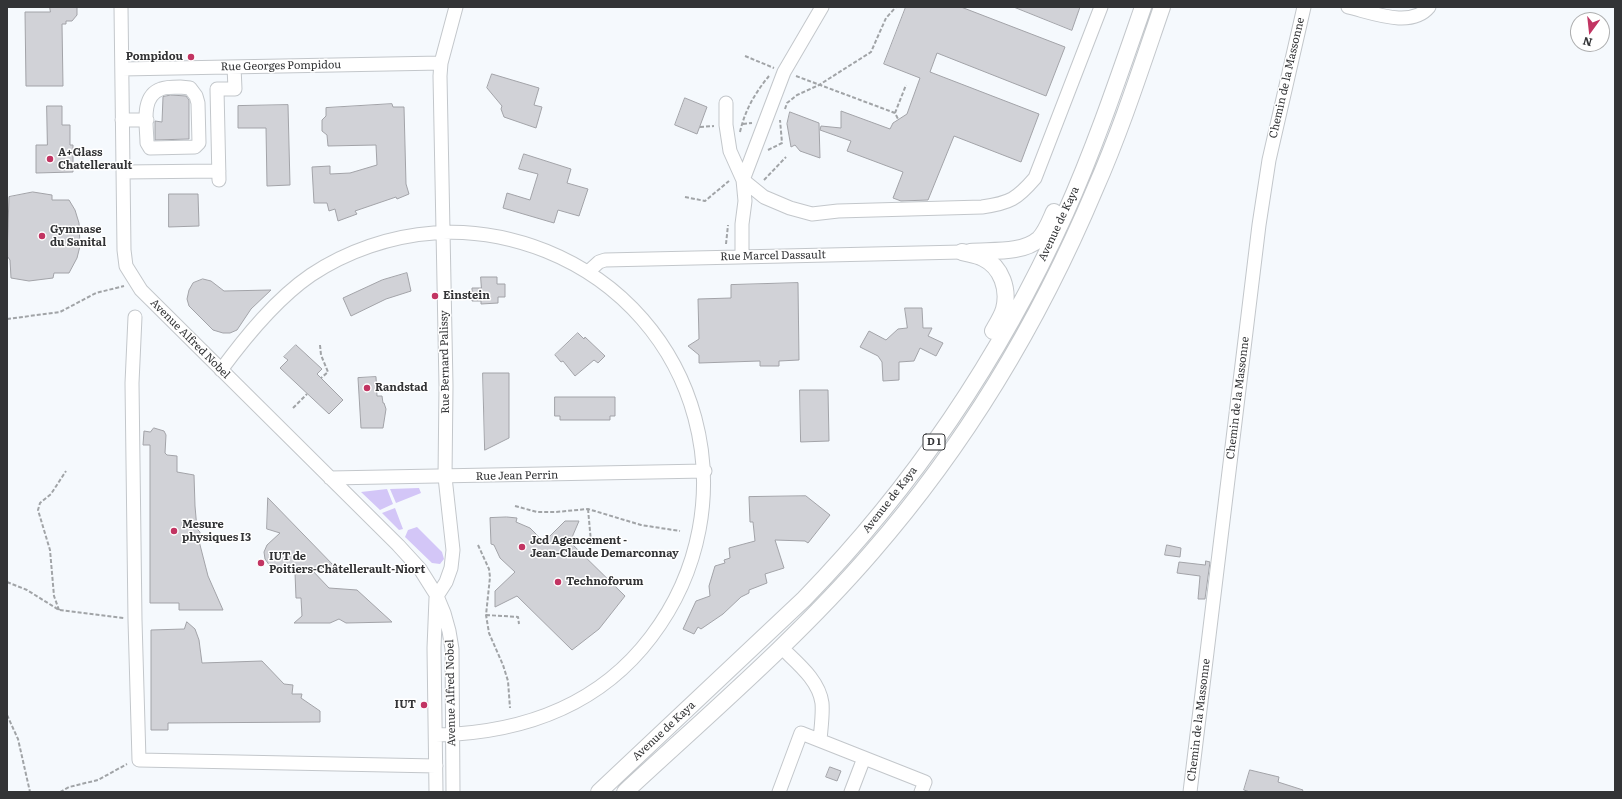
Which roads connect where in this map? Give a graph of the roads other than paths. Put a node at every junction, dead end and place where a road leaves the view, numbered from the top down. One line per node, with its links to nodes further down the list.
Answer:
1 (121, 7): 13 (street, Avenue Alfred Nobel)
2 (456, 7): 10 (street, Rue Bernard Palissy)
3 (822, 7): 20 (street)
4 (1101, 7): 20 (street)
5 (1143, 7): 15 (main road, Avenue de Kaya / D 1)
6 (1162, 7): 32 (main road, Avenue de Kaya / D 1)
7 (1304, 7): 45 (street, Chemin de la Massonne)
8 (1348, 7): 9 (street)
9 (1429, 7)
10 (441, 63): 11 (street, Rue Georges Pompidou); 21 (street, Rue Bernard Palissy)
11 (234, 67): 12 (street, Rue Georges Pompidou); 19 (street)
12 (180, 68): 13 (street, Rue Georges Pompidou); 14 (street)
13 (122, 69): 17 (street, Avenue Alfred Nobel)
14 (180, 87): 18 (street); 18 (street)
15 (1113, 92): 22 (main road); 30 (main road, Avenue de Kaya / D 1)
16 (726, 103): 20 (street)
17 (122, 120): 18 (street); 19 (street, Avenue Alfred Nobel)
18 (146, 120)
19 (123, 172): 26 (street, Avenue Alfred Nobel)
20 (744, 180): 23 (street)
21 (443, 232): 24 (street); 26 (street); 28 (street, Rue Bernard Palissy)
22 (962, 252): 23 (street, Rue Marcel Dassault); 30 (main road)
23 (742, 257): 24 (street, Rue Marcel Dassault)
24 (588, 272): 27 (street)
25 (135, 317): 37 (street)
26 (221, 370): 29 (street, Avenue Alfred Nobel)
27 (705, 471): 28 (street, Rue Jean Perrin); 34 (street)
28 (445, 477): 29 (street, Rue Jean Perrin); 31 (street, Rue Bernard Palissy)
29 (330, 478): 31 (street, Avenue Alfred Nobel)
30 (833, 569): 40 (main road, Avenue de Kaya / D 1)
31 (436, 596): 33 (street, Avenue Alfred Nobel); 34 (street, Avenue Alfred Nobel)
32 (782, 648): 35 (street); 41 (main road, Avenue de Kaya / D 1)
33 (436, 735): 34 (street); 37 (street, Avenue Alfred Nobel)
34 (452, 735): 39 (street, Avenue Alfred Nobel)
35 (820, 740): 36 (street); 42 (street)
36 (864, 758): 43 (street); 44 (street)
37 (436, 766): 38 (street, Avenue Alfred Nobel)
38 (436, 792)
39 (453, 792)
40 (599, 792)
41 (625, 792)
42 (779, 792)
43 (851, 792)
44 (921, 792)
45 (1190, 792)

